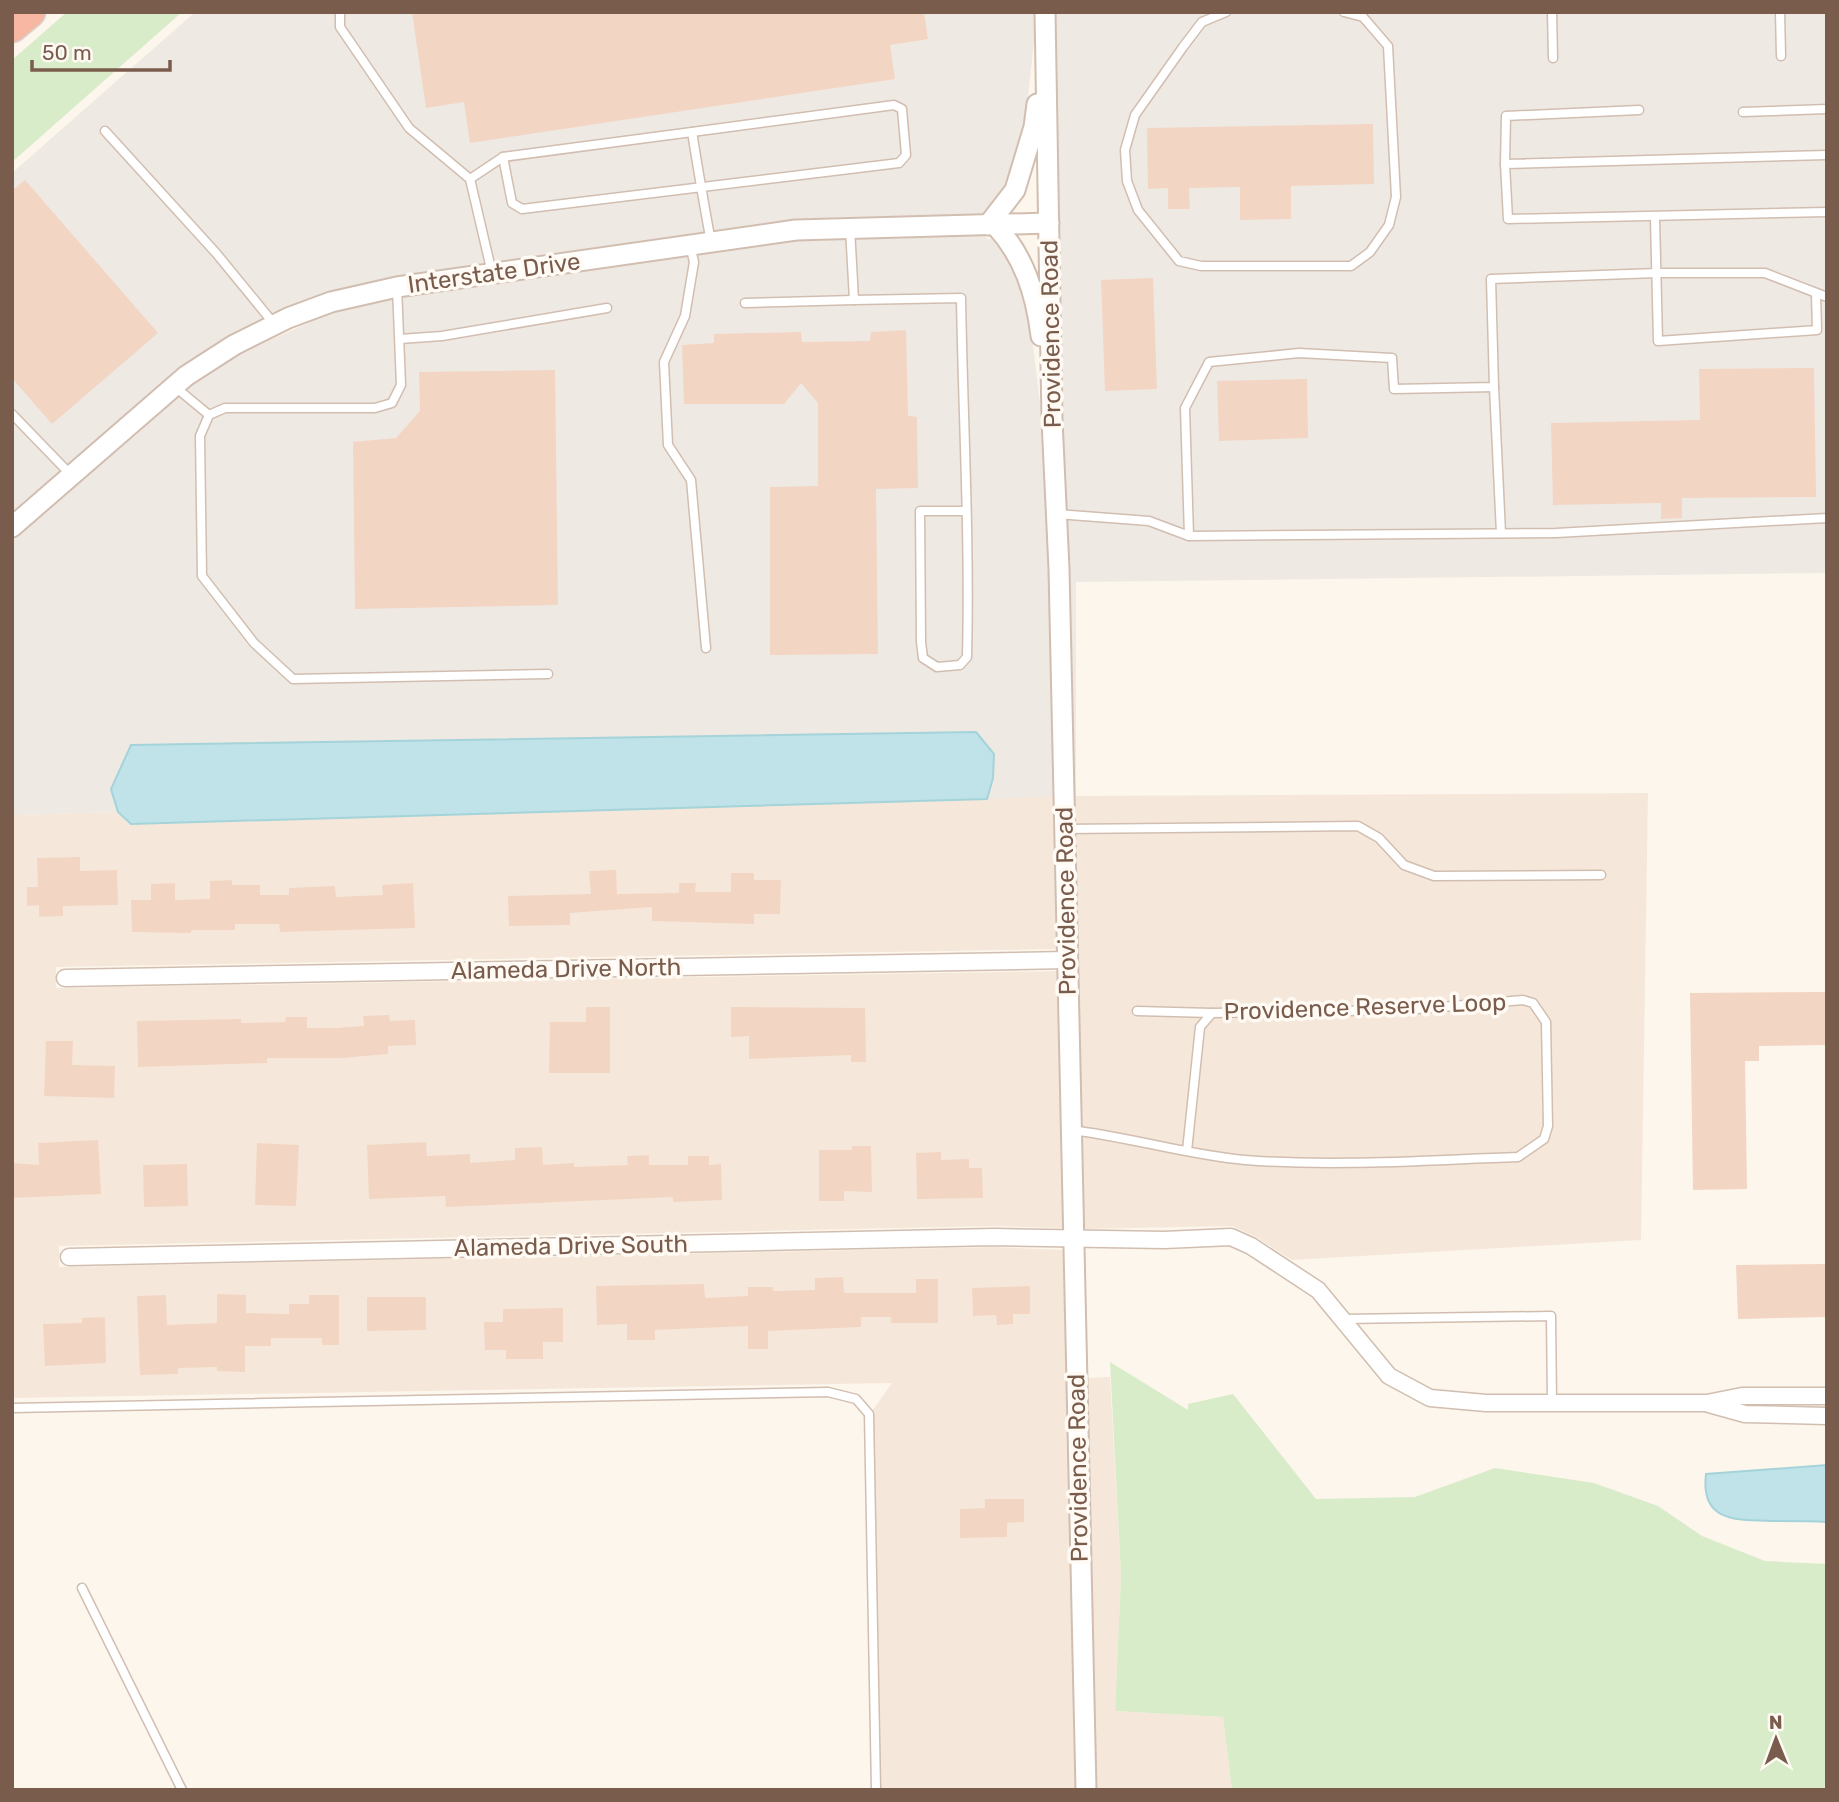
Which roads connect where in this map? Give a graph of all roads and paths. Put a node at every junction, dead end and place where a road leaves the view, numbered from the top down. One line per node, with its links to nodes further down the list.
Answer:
1 (30, 12): 8 (highway)
2 (340, 12): 19 (lane)
3 (1226, 12): 4 (lane)
4 (1344, 12)
5 (1552, 12): 10 (lane)
6 (1780, 12): 9 (lane)
7 (1045, 18): 23 (street, Providence Road); 24 (street)
8 (12, 27)
9 (1781, 55)
10 (1553, 58)
11 (1827, 109): 13 (lane)
12 (1639, 110): 18 (lane)
13 (1743, 112)
14 (104, 131): 36 (lane)
15 (692, 132): 17 (lane); 20 (lane); 20 (lane)
16 (1827, 155): 18 (lane)
17 (503, 157): 19 (lane); 20 (lane)
18 (1505, 164): 22 (lane)
19 (470, 179): 28 (lane)
20 (701, 186): 26 (lane)
21 (1827, 212): 22 (lane)
22 (1656, 218): 29 (lane)
23 (1049, 223): 24 (street, Interstate Drive); 42 (street, Providence Road)
24 (992, 225): 25 (street, Interstate Drive); 42 (street)
25 (850, 228): 26 (street, Interstate Drive); 33 (lane)
26 (710, 242): 27 (street, Interstate Drive)
27 (690, 245): 28 (street, Interstate Drive); 50 (lane)
28 (492, 273): 30 (street, Interstate Drive)
29 (1657, 273): 31 (lane); 31 (lane); 39 (lane)
30 (397, 286): 36 (street, Interstate Drive); 37 (lane)
31 (1816, 294): 32 (lane)
32 (1827, 296)
33 (854, 300): 34 (lane); 44 (lane)
34 (745, 303)
35 (607, 308): 37 (lane)
36 (275, 325): 38 (street, Interstate Drive)
37 (400, 339): 41 (lane)
38 (174, 386): 41 (lane); 43 (street, Interstate Drive)
39 (1494, 387): 48 (lane); 49 (lane)
40 (12, 414): 43 (lane)
41 (209, 415): 51 (lane)
42 (1052, 420): 45 (street, Providence Road)
43 (71, 475): 47 (street, Interstate Drive)
44 (965, 511): 44 (lane)
45 (1057, 514): 49 (lane); 52 (street, Providence Road)
46 (1827, 518): 48 (lane)
47 (12, 527)
48 (1502, 533): 49 (lane)
49 (1189, 536)
50 (706, 648)
51 (548, 674)
52 (1064, 829): 53 (lane); 54 (street, Providence Road)
53 (1601, 875)
54 (1067, 960): 55 (street, Alameda Drive North); 58 (street, Providence Road)
55 (65, 978)
56 (1137, 1011): 57 (lane)
57 (1212, 1013): 59 (lane, Providence Reserve Loop); 59 (lane, Providence Reserve Loop)
58 (1072, 1130): 59 (lane); 60 (street, Providence Road)
59 (1187, 1151)
60 (1072, 1240): 61 (street, Alameda Drive South); 62 (street, Alameda Drive South); 71 (street, Providence Road)
61 (69, 1256)
62 (1345, 1319): 65 (street, Alameda Drive South); 65 (lane)
63 (1827, 1396): 64 (street)
64 (1707, 1403): 65 (street, Alameda Drive South); 67 (street)
65 (1552, 1404)
66 (12, 1408): 70 (lane)
67 (1827, 1416)
68 (82, 1588): 69 (lane)
69 (182, 1790)
70 (876, 1790)
71 (1086, 1790)

